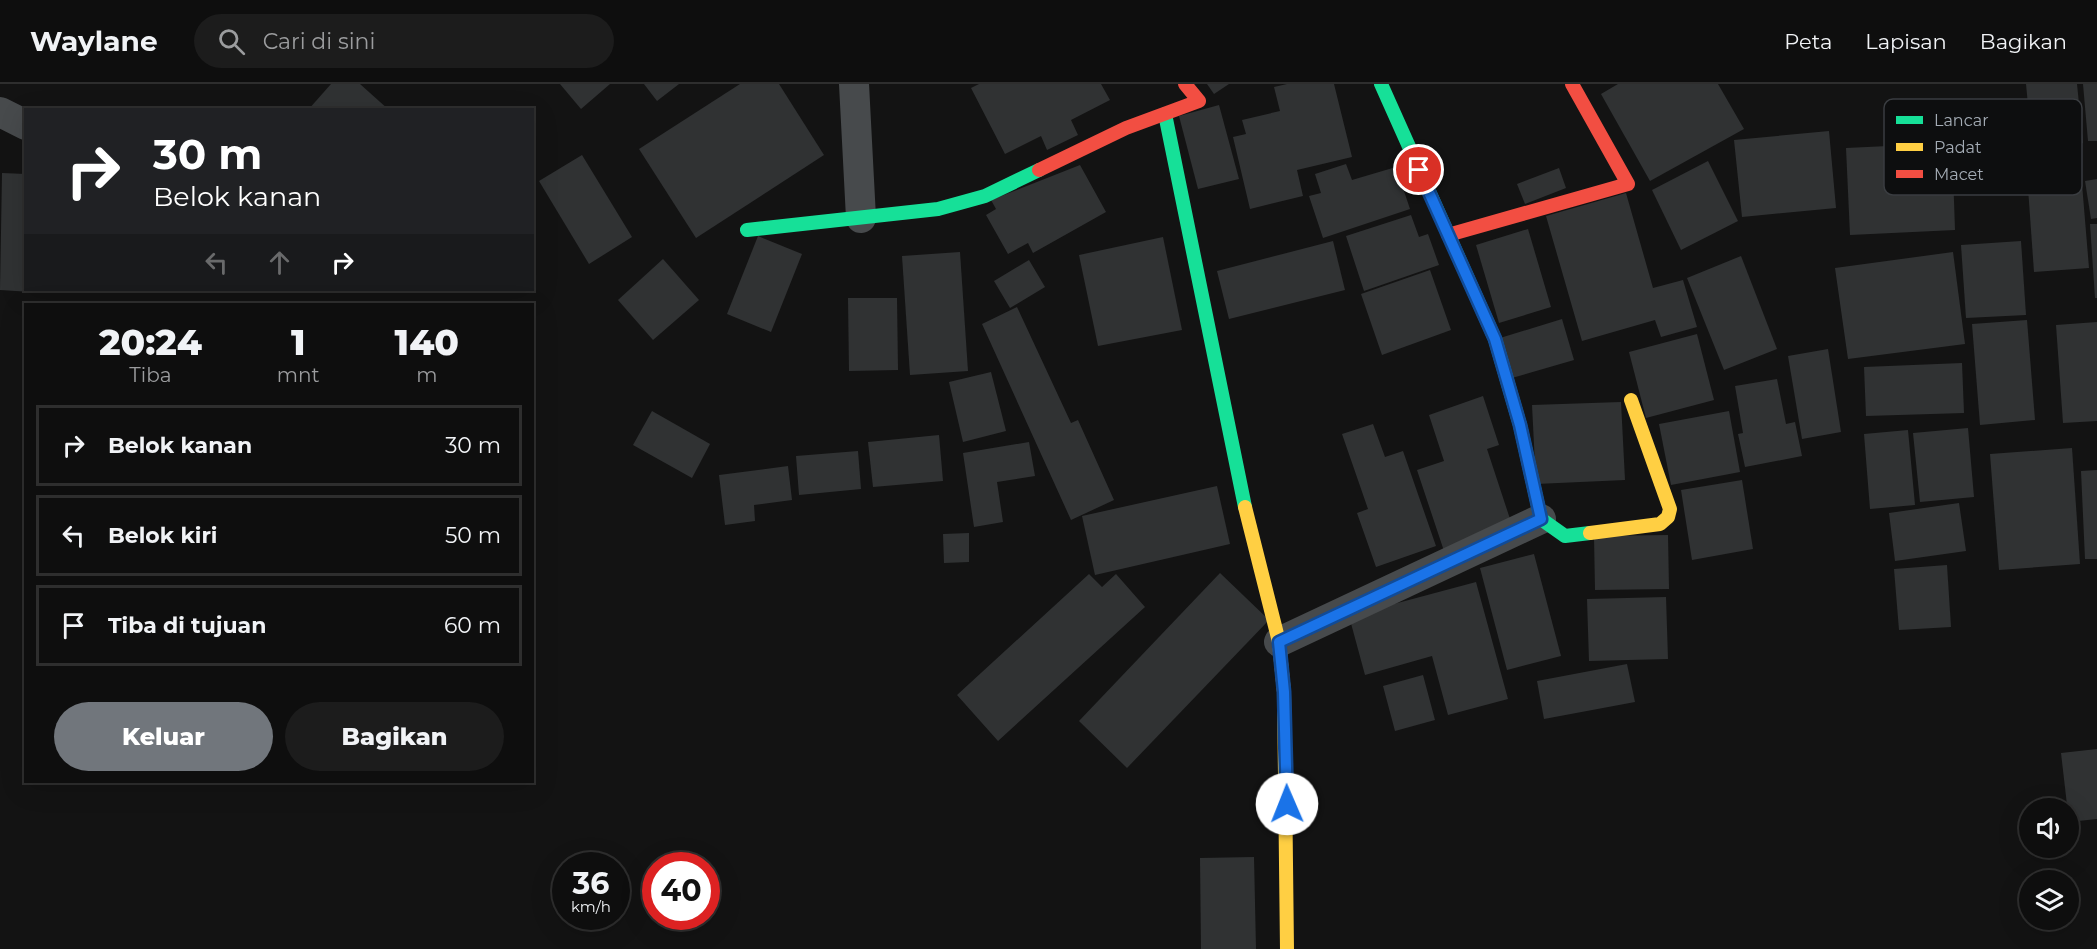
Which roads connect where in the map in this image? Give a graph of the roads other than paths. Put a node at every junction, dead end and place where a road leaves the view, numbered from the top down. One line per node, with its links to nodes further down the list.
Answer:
1 (854, 84): 8 (street)
2 (1185, 84): 6 (street)
3 (1381, 84): 10 (street)
4 (1572, 84): 10 (street)
5 (0, 112): 7 (street)
6 (1165, 114): 8 (street); 13 (street)
7 (24, 124)
8 (861, 218): 9 (street)
9 (747, 230)
10 (1448, 235): 12 (street)
11 (1631, 400): 12 (street)
12 (1541, 519): 13 (street)
13 (1279, 642): 14 (street)
14 (1287, 949)

